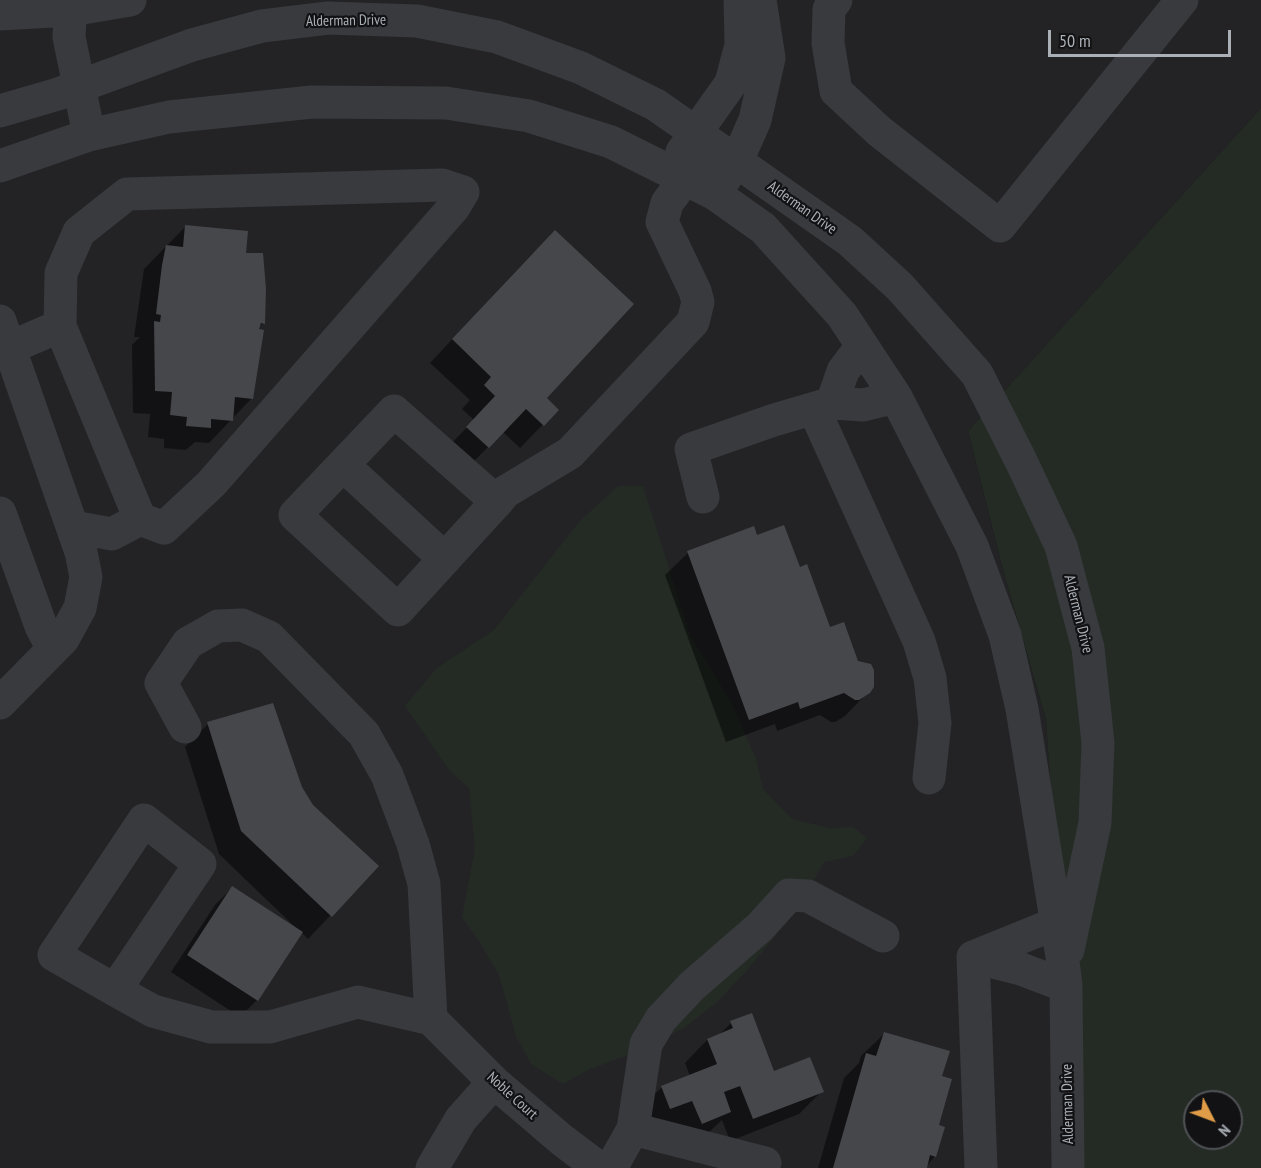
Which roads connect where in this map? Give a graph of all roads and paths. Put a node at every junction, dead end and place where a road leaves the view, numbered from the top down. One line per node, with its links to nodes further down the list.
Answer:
1 (130, 0): 6 (street)
2 (740, 0): 11 (street)
3 (755, 0): 11 (street)
4 (836, 0): 5 (street)
5 (1182, 0)
6 (71, 5): 7 (street); 8 (street)
7 (0, 14)
8 (78, 87): 9 (street, Alderman Drive); 10 (street); 11 (street, Alderman Drive)
9 (0, 111)
10 (89, 135): 12 (street, Alderman Drive); 13 (street, Alderman Drive)
11 (714, 147): 13 (street); 14 (street); 34 (street, Alderman Drive)
12 (0, 166)
13 (677, 175): 14 (street, Alderman Drive); 22 (street)
14 (715, 194): 17 (street, Alderman Drive)
15 (60, 326): 16 (street); 24 (street); 24 (street)
16 (5, 334): 25 (street)
17 (862, 346): 18 (street, Alderman Drive); 19 (street)
18 (896, 397): 19 (street); 31 (street, Alderman Drive)
19 (823, 406): 21 (street); 30 (street)
20 (343, 465): 22 (street); 26 (street); 26 (street)
21 (703, 498)
22 (497, 502): 26 (street)
23 (0, 513): 27 (street)
24 (140, 519): 25 (street)
25 (73, 526): 27 (street)
26 (445, 559)
27 (53, 649): 28 (street)
28 (0, 703)
29 (185, 727): 36 (street)
30 (929, 778)
31 (1057, 923): 33 (street); 34 (street, Alderman Drive)
32 (883, 936): 38 (street)
33 (973, 957): 34 (street); 43 (street)
34 (1065, 978): 44 (street, Alderman Drive)
35 (115, 990): 35 (street); 36 (street)
36 (431, 1019): 37 (street, Noble Court)
37 (494, 1082): 40 (street); 41 (street, Noble Court)
38 (633, 1129): 39 (street); 42 (street)
39 (765, 1163)
40 (432, 1168)
41 (599, 1168)
42 (611, 1168)
43 (981, 1168)
44 (1068, 1168)

